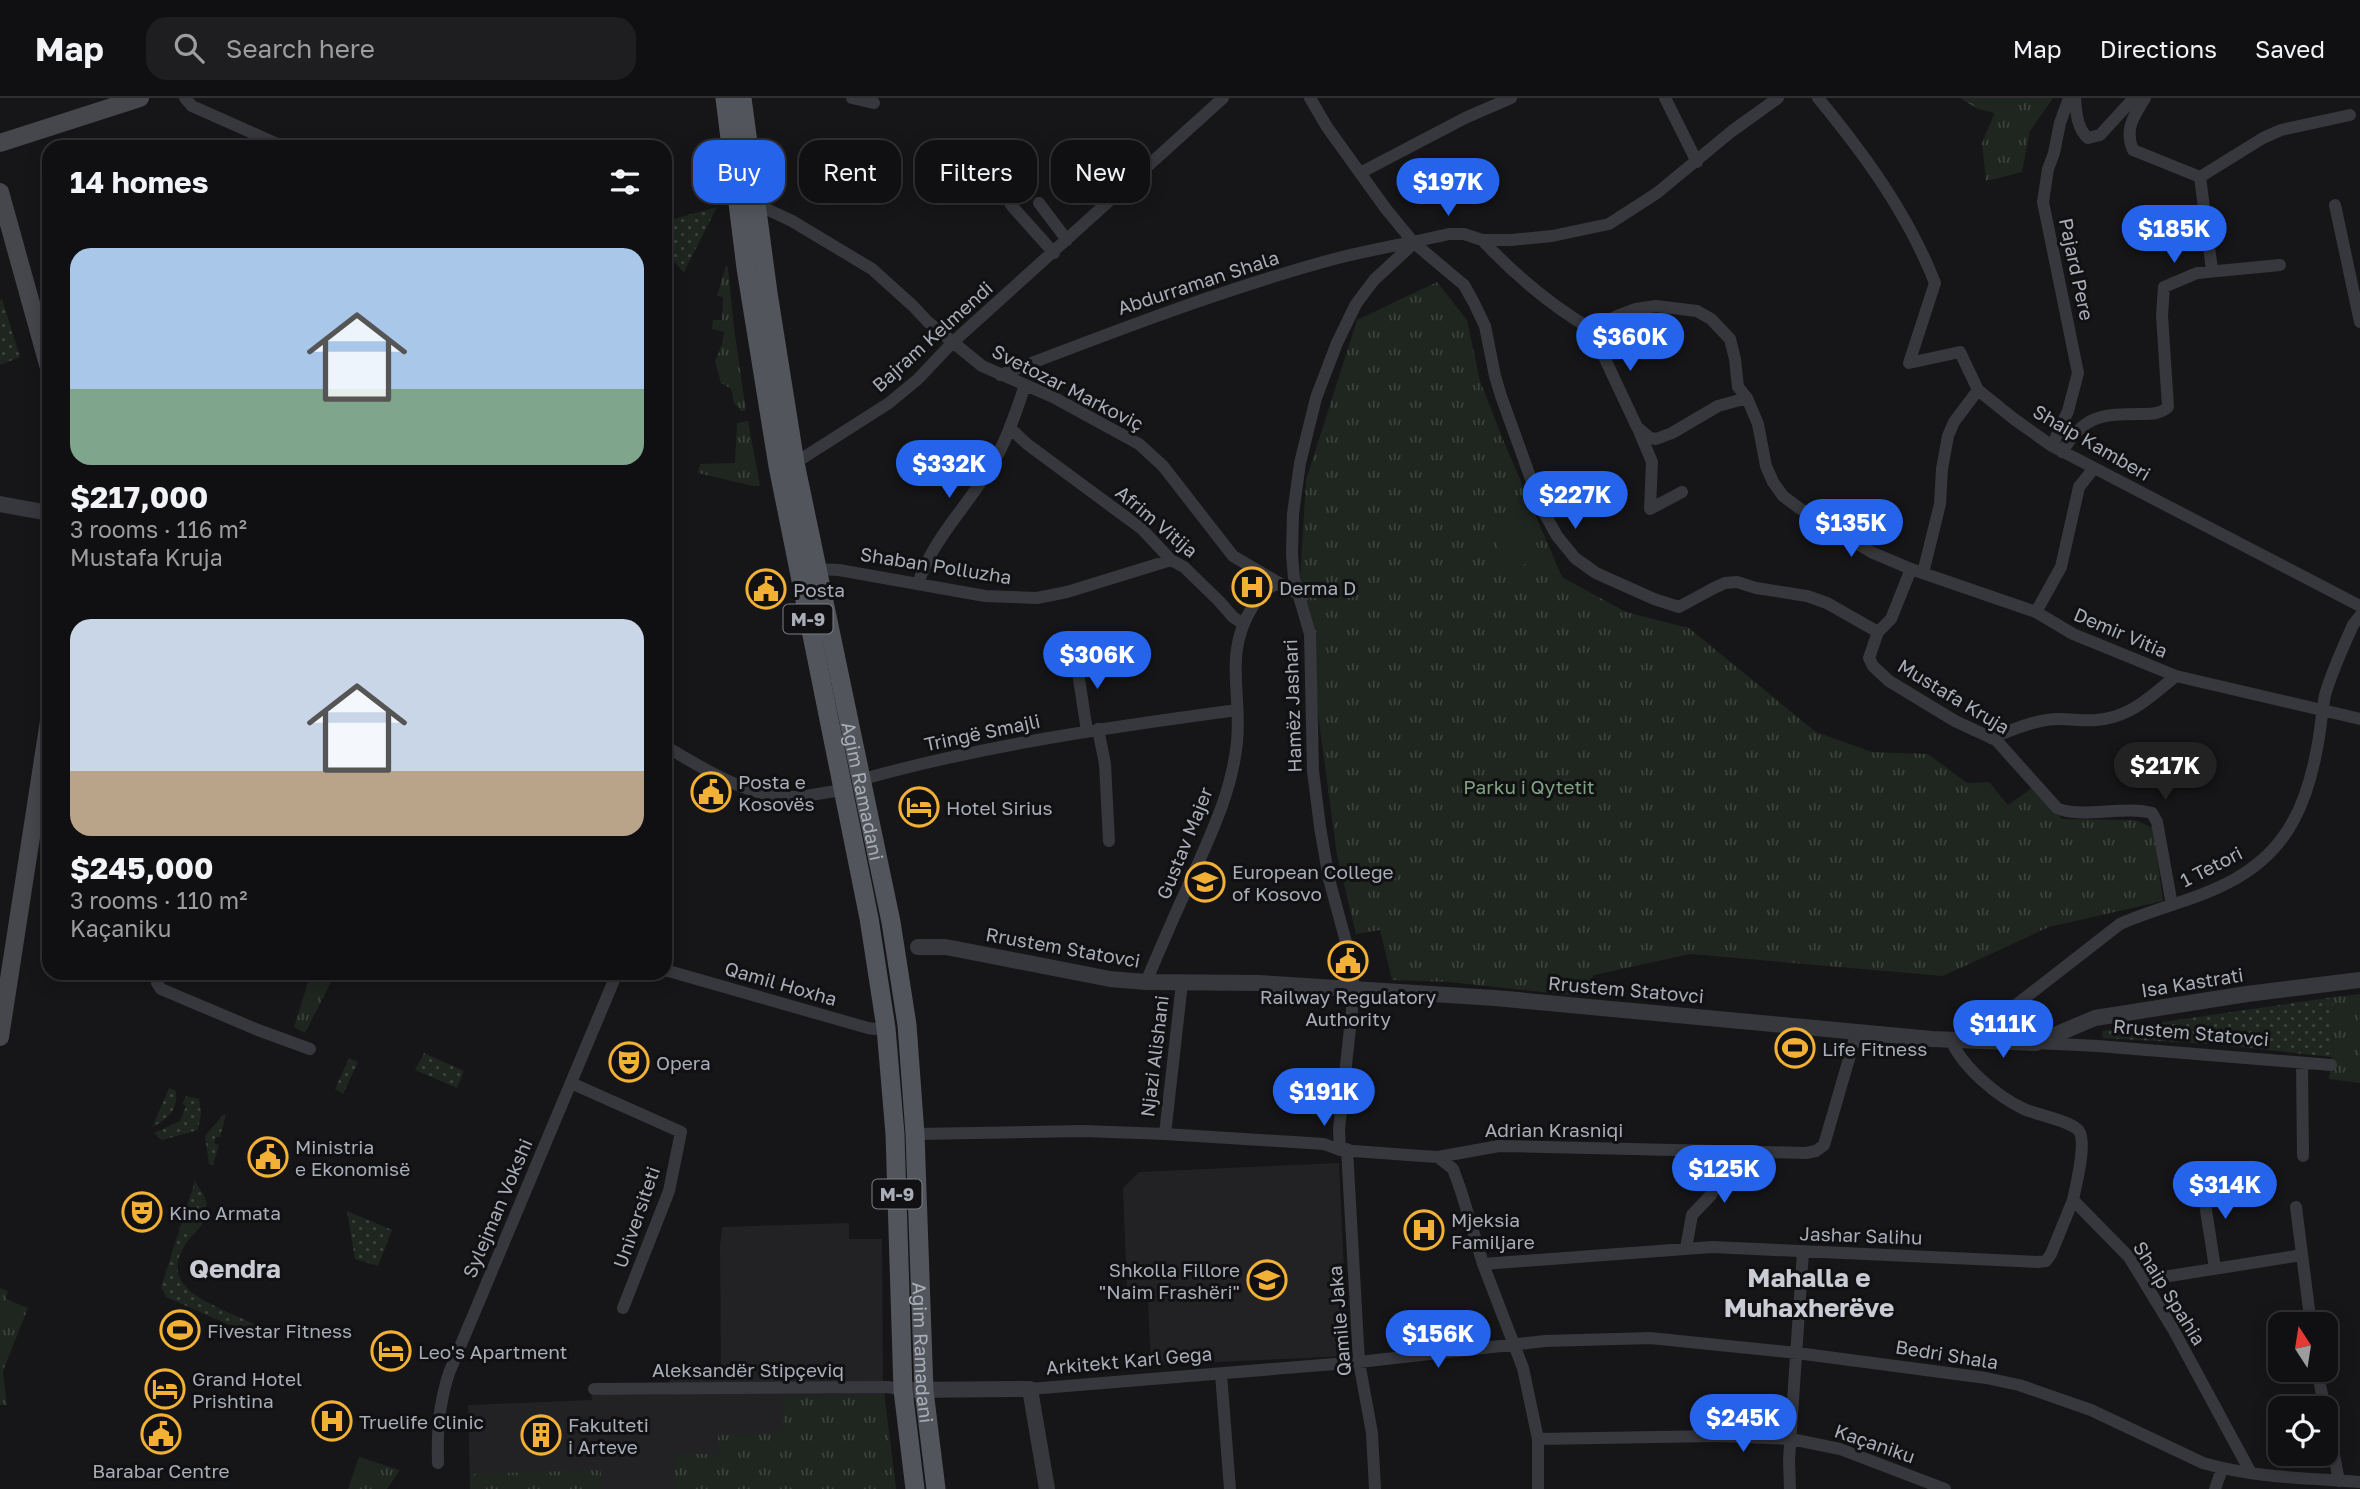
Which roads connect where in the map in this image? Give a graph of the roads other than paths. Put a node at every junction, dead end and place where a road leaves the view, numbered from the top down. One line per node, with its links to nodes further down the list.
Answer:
1 (140, 98): 19 (main road)
2 (185, 98): 18 (street)
3 (725, 98): 27 (main road, Agim Ramadani / M-9)
4 (742, 98): 27 (main road, Agim Ramadani / M-9)
5 (852, 98): 16 (street)
6 (1223, 98): 28 (street, Bajram Kelmendi)
7 (1310, 98): 21 (street)
8 (1511, 98): 21 (street)
9 (1665, 98): 20 (street)
10 (1778, 98): 20 (street)
11 (1818, 98): 41 (street, Shaip Kamberi)
12 (2069, 98): 45 (street, Pajard Pere)
13 (2075, 98): 14 (street)
14 (2134, 98)
15 (2146, 98): 22 (street)
16 (874, 103)
17 (2350, 116): 22 (street)
18 (269, 140)
19 (0, 144)
20 (1697, 162): 29 (street)
21 (1360, 173): 30 (street)
22 (2200, 177): 34 (street)
23 (0, 192): 37 (main road)
24 (1010, 203): 31 (street)
25 (1039, 203): 28 (street)
26 (2335, 205): 35 (street)
27 (747, 206): 33 (main road, Agim Ramadani / M-9); 38 (street, Svetozar Markoviç)
28 (1067, 240): 31 (street, Bajram Kelmendi)
29 (1482, 240): 30 (street); 36 (street)
30 (1414, 243): 39 (street, Abdurraman Shala); 56 (street, Hamëz Jashari); 61 (street)
31 (1054, 253): 38 (street, Bajram Kelmendi)
32 (2280, 265): 34 (street)
33 (755, 267): 46 (main road, Agim Ramadani / M-9); 70 (main road, Agim Ramadani / M-9)
34 (2212, 270): 45 (street)
35 (2360, 322)
36 (1594, 330): 42 (street, Demir Vitia); 43 (street)
37 (42, 343)
38 (952, 343): 39 (street, Svetozar Markoviç); 46 (street, Bajram Kelmendi)
39 (1000, 375): 40 (street, Svetozar Markoviç)
40 (1025, 386): 44 (street); 55 (street, Svetozar Markoviç)
41 (1978, 390): 45 (street, Shaip Kamberi); 53 (street)
42 (1747, 398): 43 (street); 53 (street, Demir Vitia)
43 (1637, 427): 48 (street)
44 (1010, 428): 51 (street, Afrim Vitija); 54 (street)
45 (2057, 449): 47 (street, Shaip Kamberi)
46 (795, 463): 52 (main road, Agim Ramadani / M-9)
47 (2094, 468): 57 (street, Shaip Kamberi); 58 (street)
48 (1682, 492)
49 (0, 504): 50 (street)
50 (42, 512)
51 (1171, 560): 54 (street, Shaban Polluzha); 60 (street, Afrim Vitija)
52 (816, 569): 54 (street, Shaban Polluzha); 70 (main road, Agim Ramadani / M-9)
53 (1917, 571): 58 (street, Demir Vitia); 61 (street)
54 (918, 584)
55 (1280, 584): 56 (street); 60 (street, Gustav Majer)
56 (1296, 593): 81 (street, Hamëz Jashari)
57 (2360, 606)
58 (2036, 612): 63 (street, Demir Vitia)
59 (2360, 616): 65 (street, 1 Tetori)
60 (1242, 623): 64 (street, Gustav Majer)
61 (1878, 632): 68 (street, Mustafa Kruja)
62 (1078, 653): 67 (street)
63 (2176, 676): 65 (street, Demir Vitia); 68 (street)
64 (1237, 710): 67 (street, Tringë Smajli); 79 (street, Gustav Majer)
65 (2323, 711): 66 (street, Demir Vitia); 73 (street, 1 Tetori)
66 (2360, 719)
67 (1092, 730): 70 (street, Tringë Smajli); 72 (street)
68 (1991, 738): 73 (street, Mustafa Kruja)
69 (672, 750): 70 (street, Tringë Smajli)
70 (852, 786): 83 (main road, Agim Ramadani / M-9); 93 (main road, Agim Ramadani / M-9)
71 (42, 794): 85 (main road)
72 (1109, 841)
73 (2172, 905): 82 (street, 1 Tetori)
74 (918, 947): 79 (street, Rrustem Statovci)
75 (672, 972): 83 (street, Qamil Hoxha)
76 (159, 980): 89 (street)
77 (614, 980): 92 (street, Sylejman Vokshi)
78 (2360, 980): 88 (street, Isa Kastrati)
79 (1146, 982): 80 (street, Rrustem Statovci)
80 (1182, 983): 81 (street, Rrustem Statovci); 94 (street, Njazi Alishani)
81 (1354, 990): 84 (street, Rrustem Statovci); 95 (street, Hamëz Jashari)
82 (2023, 1001): 87 (street, 1 Tetori); 88 (street)
83 (886, 1028): 116 (main road, Agim Ramadani / M-9)
84 (1857, 1031): 86 (street, Rrustem Statovci); 96 (street, Adrian Krasniqi)
85 (0, 1037)
86 (1951, 1040): 87 (street, Rrustem Statovci); 100 (street)
87 (1971, 1041): 88 (street, Rrustem Statovci)
88 (2036, 1043): 90 (street, Rrustem Statovci)
89 (310, 1049)
90 (2302, 1063): 91 (street, Rrustem Statovci); 97 (street)
91 (2331, 1065)
92 (571, 1083): 108 (street, Universiteti); 120 (street, Sylejman Vokshi)
93 (915, 1134): 94 (street, Adrian Krasniqi); 117 (main road, Agim Ramadani / M-9)
94 (1165, 1134): 95 (street, Adrian Krasniqi)
95 (1344, 1149): 98 (street, Adrian Krasniqi); 112 (street, Qamile Jaka)
96 (1733, 1151): 98 (street, Adrian Krasniqi); 102 (street)
97 (2303, 1156)
98 (1438, 1157): 105 (street)
99 (2201, 1178): 106 (street)
100 (2073, 1200): 103 (street, Jashar Salihu); 107 (street, Shaip Spahia)
101 (2296, 1207): 104 (street)
102 (1686, 1248): 103 (street, Jashar Salihu); 105 (street, Jashar Salihu)
103 (1803, 1252): 111 (street)
104 (2302, 1255): 106 (street); 109 (street)
105 (1483, 1264): 110 (street)
106 (2215, 1268): 107 (street)
107 (2144, 1280): 123 (street, Shaip Spahia)
108 (623, 1308)
109 (2309, 1312)
110 (1513, 1344): 111 (street, Bedri Shala); 112 (street, Arkitekt Karl Gega); 118 (street)
111 (1797, 1353): 119 (street); 122 (street, Bedri Shala)
112 (1359, 1362): 113 (street, Arkitekt Karl Gega); 130 (street, Qamile Jaka)
113 (1221, 1374): 115 (street, Arkitekt Karl Gega); 129 (street)
114 (594, 1389): 116 (street, Aleksandër Stipçeviq)
115 (1030, 1389): 117 (street, Arkitekt Karl Gega); 128 (street)
116 (902, 1390): 117 (street, Arkitekt Karl Gega); 126 (main road, Agim Ramadani / M-9)
117 (924, 1391): 127 (main road, Agim Ramadani / M-9)
118 (1538, 1439): 119 (street, Kaçaniku); 131 (street)
119 (1791, 1439): 132 (street); 133 (street, Kaçaniku)
120 (438, 1463)
121 (2336, 1466): 124 (street)
122 (2222, 1469): 123 (street, Bedri Shala); 134 (street)
123 (2251, 1473): 124 (street, Bedri Shala)
124 (2339, 1480): 125 (street, Bedri Shala)
125 (2360, 1482)
126 (915, 1489)
127 (936, 1489)
128 (1046, 1489)
129 (1230, 1489)
130 (1375, 1489)
131 (1538, 1489)
132 (1790, 1489)
133 (1945, 1489)
134 (2214, 1489)

